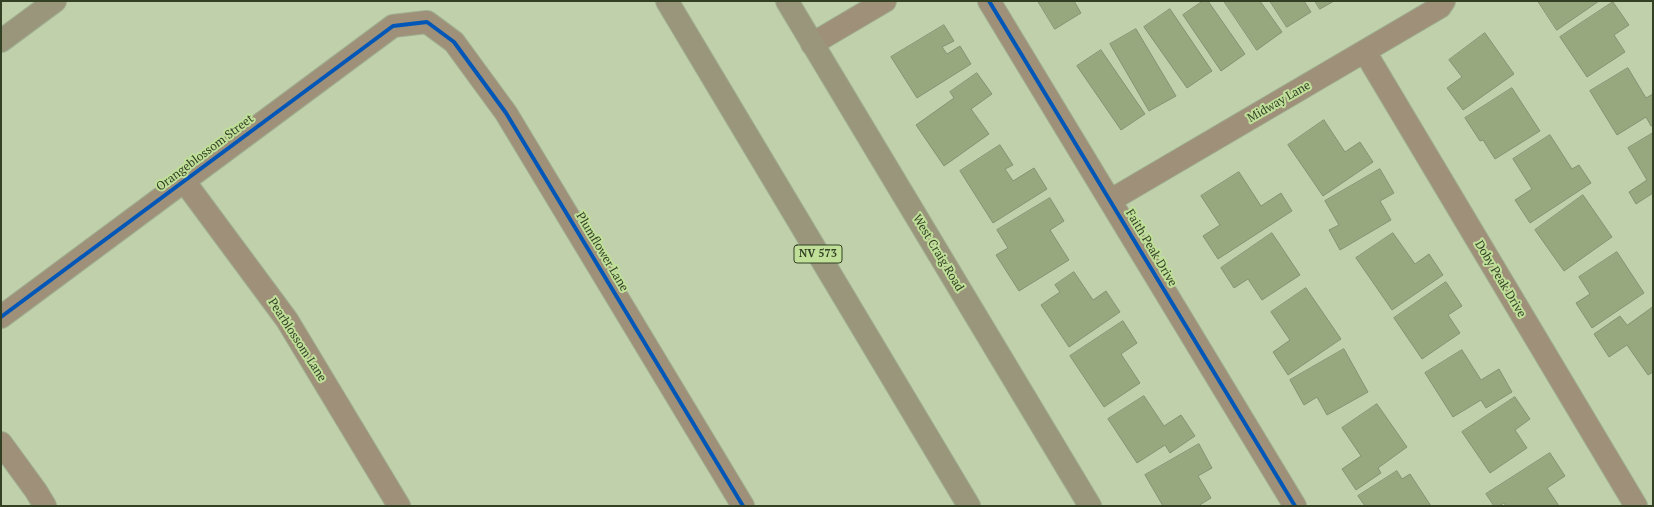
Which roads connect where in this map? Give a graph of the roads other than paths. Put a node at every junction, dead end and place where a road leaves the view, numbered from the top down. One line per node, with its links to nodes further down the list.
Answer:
1 (55, 1): 8 (main road)
2 (667, 1): 18 (main road, NV 573)
3 (786, 1): 9 (main road, West Craig Road)
4 (885, 1): 9 (street)
5 (989, 1): 12 (street, Faith Peak Drive)
6 (1444, 1): 10 (street, Midway Lane)
7 (427, 22): 11 (street, Orangeblossom Street); 17 (street, Plumflower Lane)
8 (1, 41)
9 (812, 44): 19 (main road, West Craig Road)
10 (1365, 52): 12 (street, Midway Lane); 21 (street, Doby Peak Drive)
11 (184, 181): 13 (street, Orangeblossom Street); 16 (street, Pearblossom Lane)
12 (1111, 200): 20 (street, Faith Peak Drive)
13 (1, 318)
14 (1, 443): 15 (street)
15 (45, 506)
16 (399, 506)
17 (743, 506)
18 (969, 506)
19 (1090, 506)
20 (1295, 506)
21 (1636, 506)

